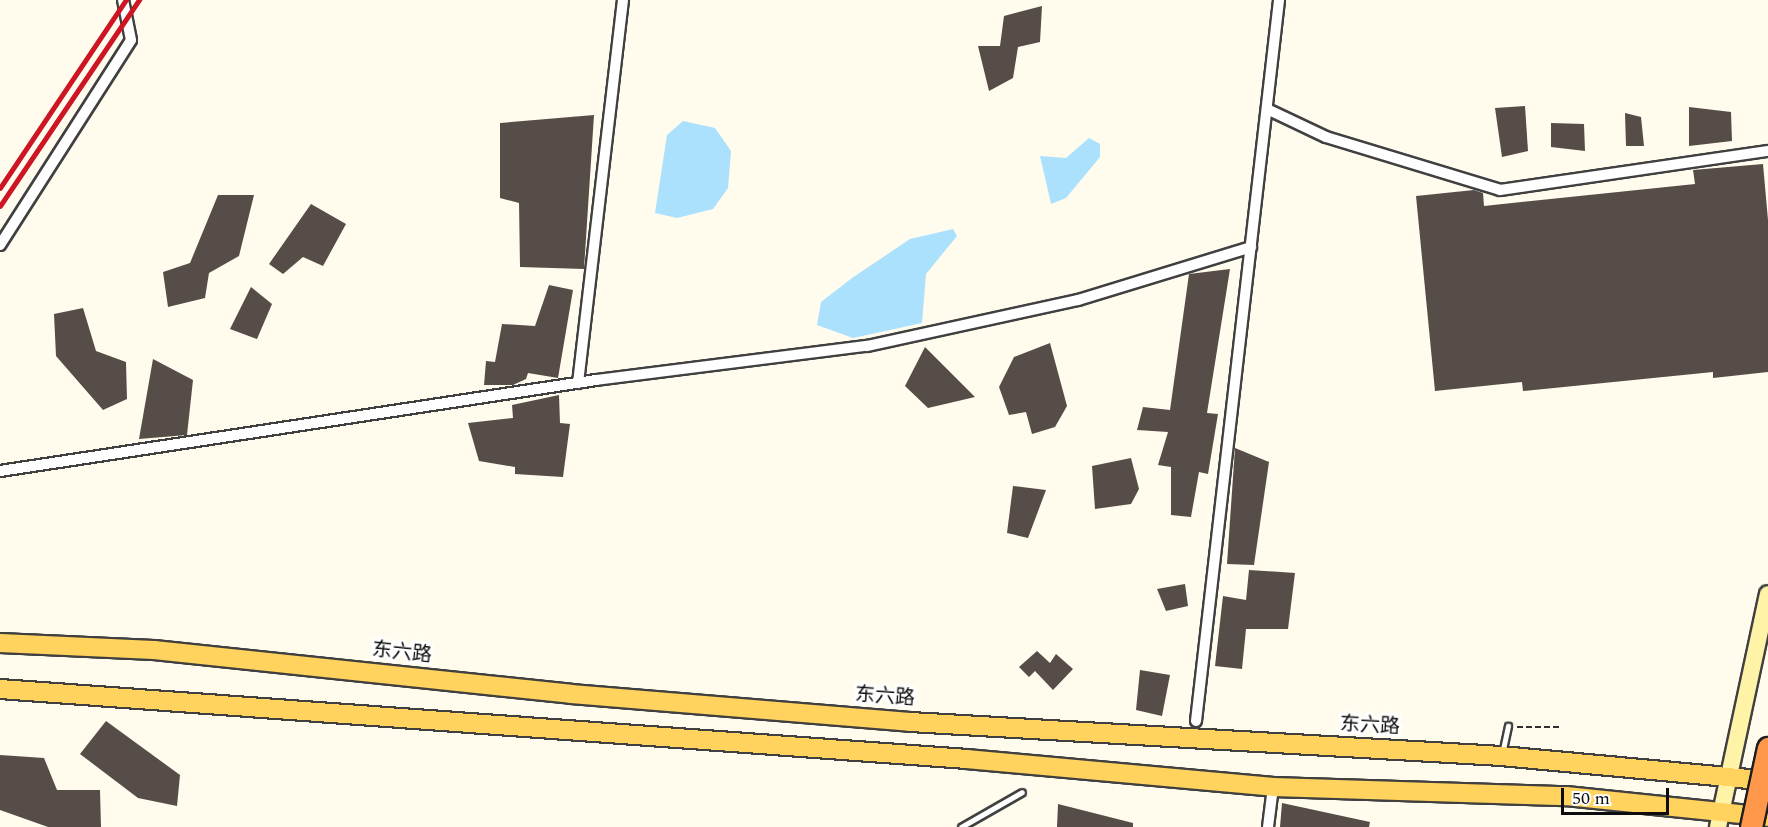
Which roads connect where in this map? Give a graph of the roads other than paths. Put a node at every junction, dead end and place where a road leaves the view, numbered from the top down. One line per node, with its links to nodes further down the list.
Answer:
1 (123, 0): 6 (street)
2 (623, 0): 8 (street)
3 (1279, 0): 4 (street)
4 (1267, 109): 5 (street); 7 (street)
5 (1768, 151)
6 (0, 245)
7 (1251, 247): 8 (street); 13 (street)
8 (578, 383): 9 (street)
9 (0, 471)
10 (1768, 594): 17 (main road)
11 (0, 643): 16 (main road, 东六路)
12 (0, 689): 19 (main road)
13 (1196, 721)
14 (1508, 726): 16 (lane)
15 (1768, 748): 25 (highway, bridge)
16 (1502, 756): 17 (main road, 东六路)
17 (1731, 777): 18 (main road, 东六路); 22 (main road)
18 (1768, 781)
19 (1273, 787): 22 (main road); 24 (street)
20 (1022, 792): 23 (lane)
21 (1768, 817): 22 (main road)
22 (1720, 819)
23 (961, 827)
24 (1268, 827)
25 (1751, 827)

